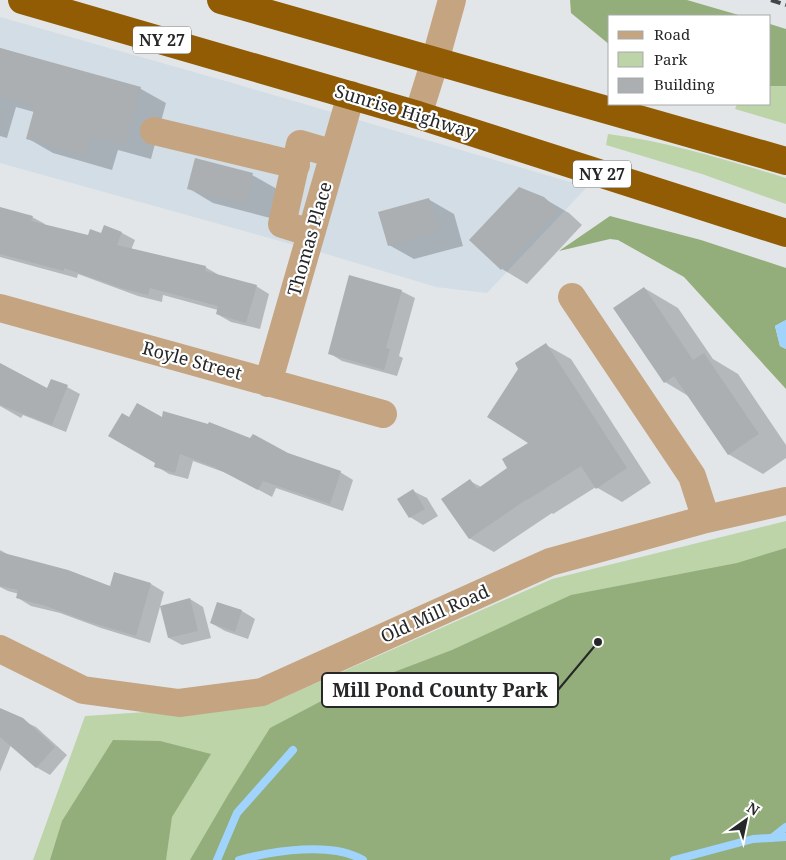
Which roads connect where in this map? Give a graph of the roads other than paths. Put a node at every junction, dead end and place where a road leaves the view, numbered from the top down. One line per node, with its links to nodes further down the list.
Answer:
1 (22, 0): 5 (highway, Sunrise Highway / NY 27)
2 (221, 0): 4 (highway)
3 (452, 0): 4 (street)
4 (435, 61): 6 (street); 9 (highway)
5 (351, 95): 6 (highway, Sunrise Highway / NY 27); 8 (street, Thomas Place)
6 (418, 115): 12 (highway, Sunrise Highway / NY 27)
7 (154, 131): 10 (street)
8 (334, 154): 10 (street); 11 (street, Thomas Place)
9 (786, 162)
10 (296, 165): 11 (street)
11 (311, 233): 15 (street, Thomas Place)
12 (786, 233)
13 (572, 297): 18 (street)
14 (0, 308): 15 (street, Royle Street)
15 (268, 382): 16 (street, Royle Street)
16 (383, 414)
17 (786, 500): 18 (street, Old Mill Road)
18 (706, 519): 19 (street, Old Mill Road)
19 (0, 649)

